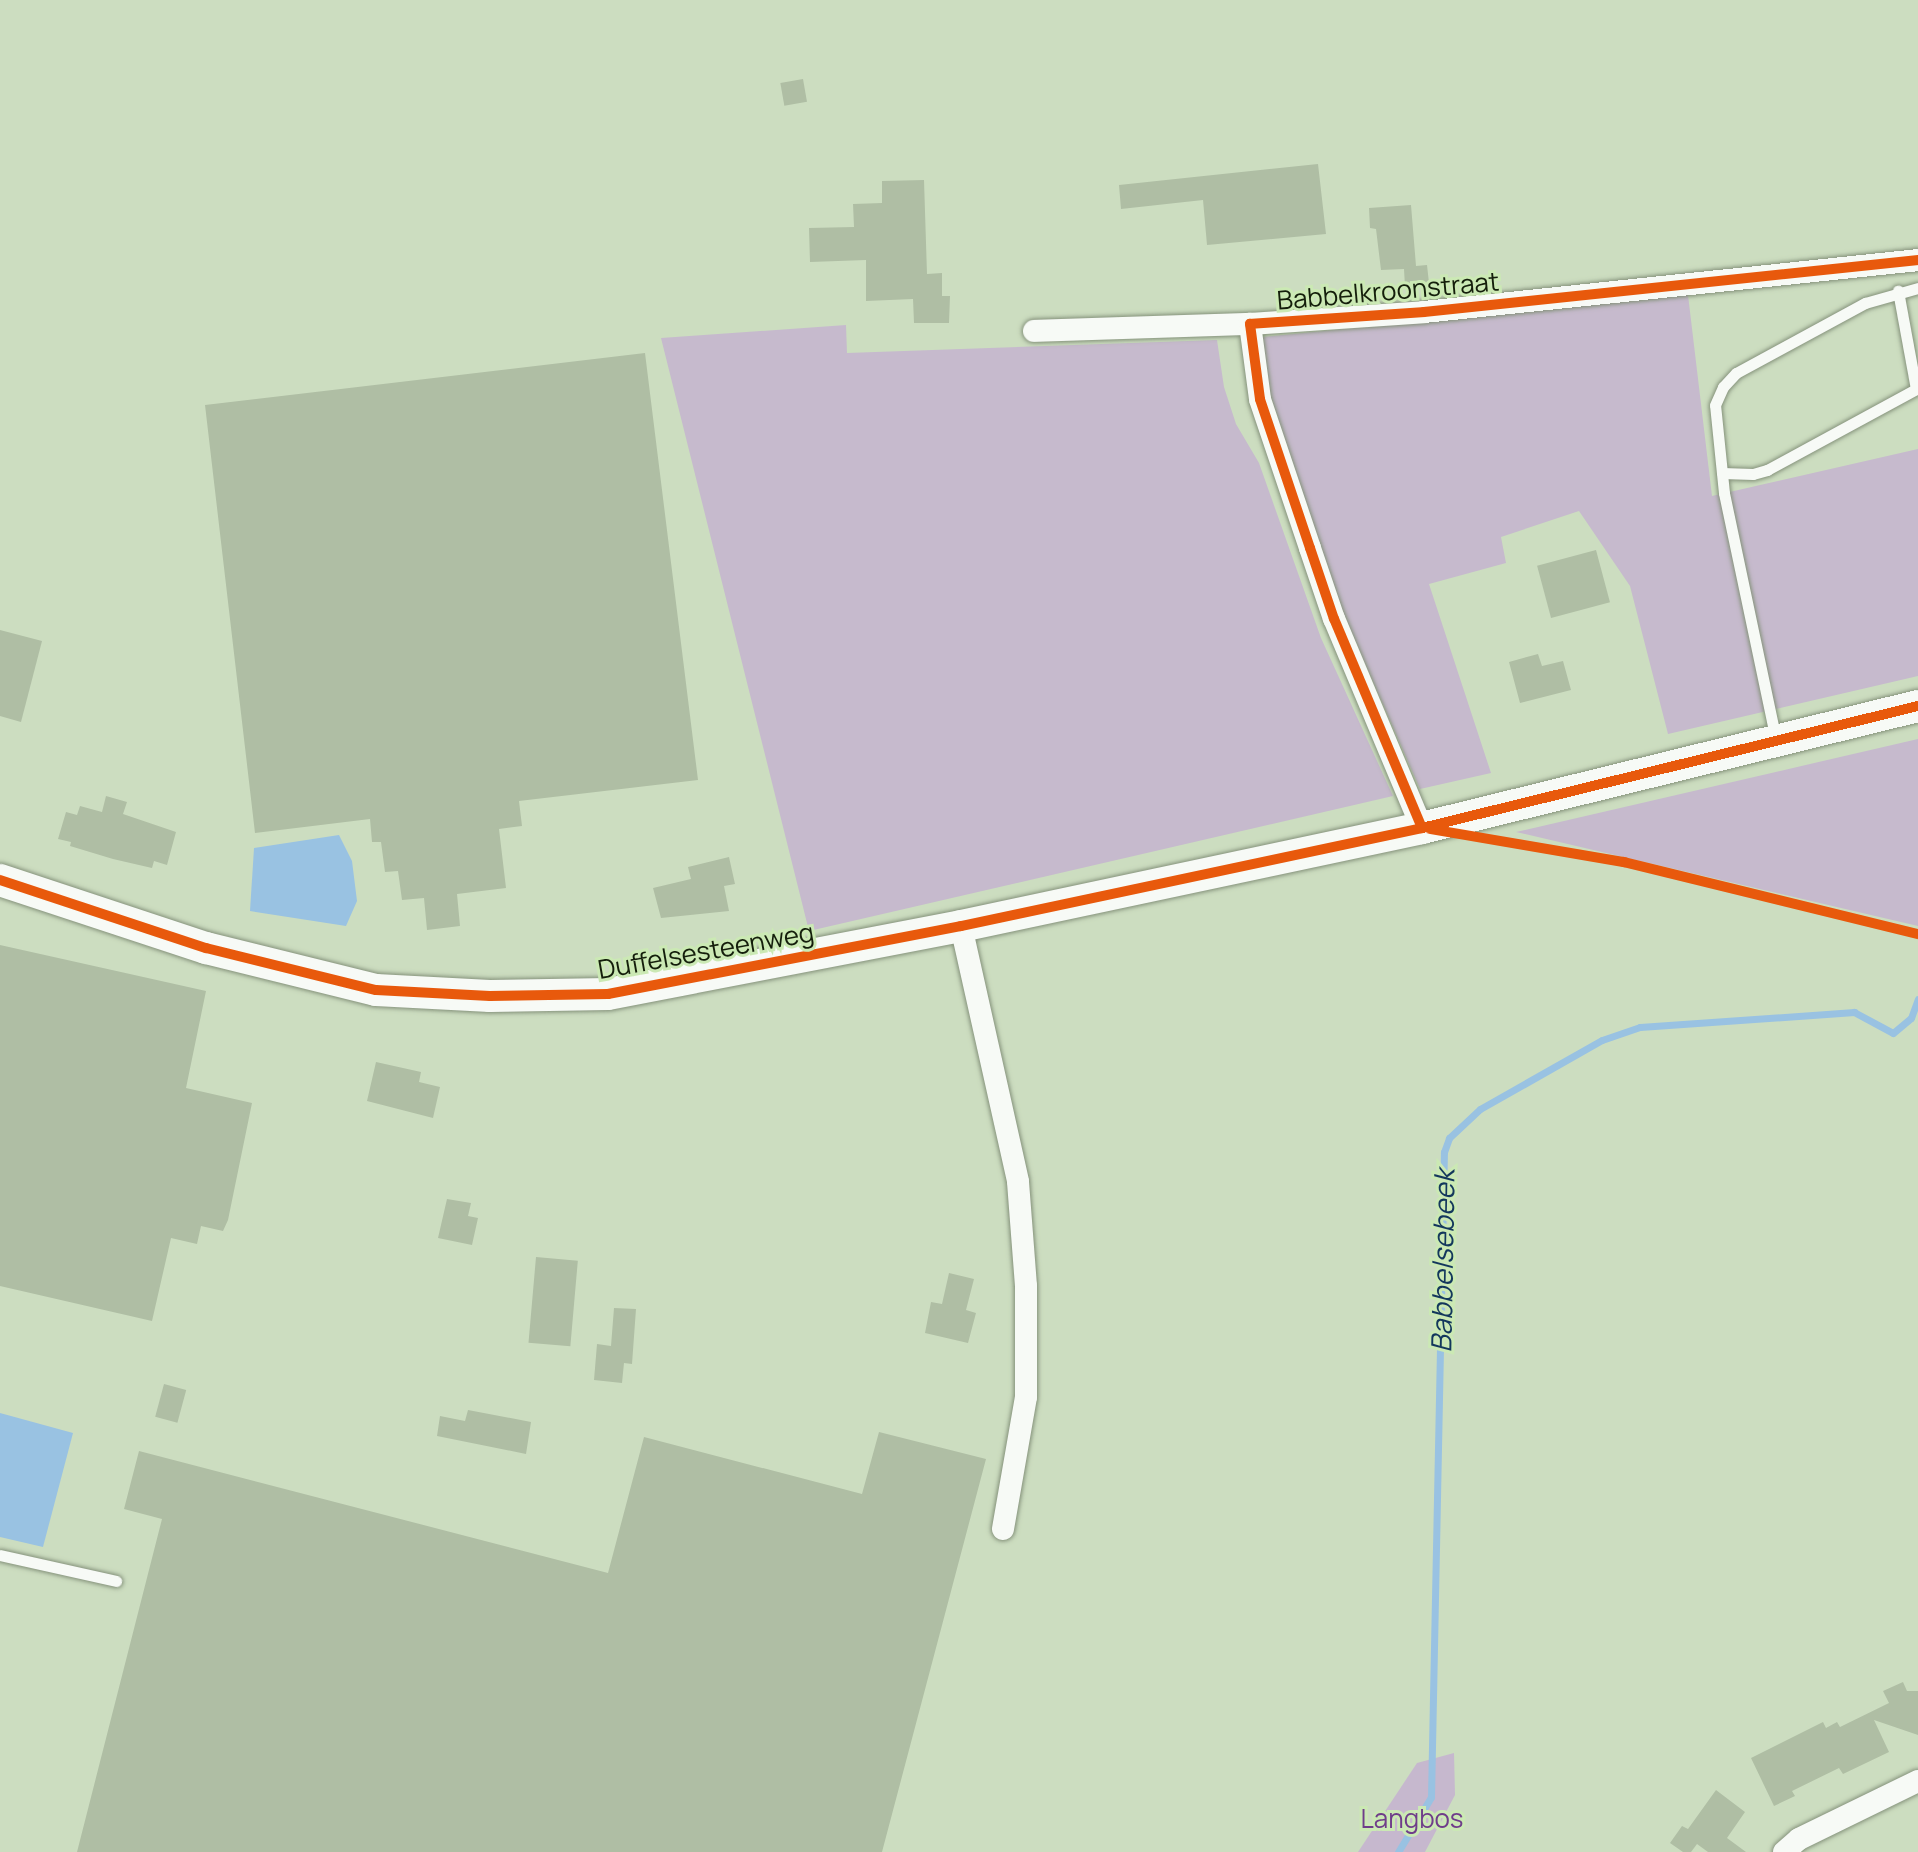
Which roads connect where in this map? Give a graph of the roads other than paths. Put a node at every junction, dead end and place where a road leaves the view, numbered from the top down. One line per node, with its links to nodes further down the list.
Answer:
1 (1918, 260): 4 (street, Babbelkroonstraat)
2 (1918, 288): 3 (lane)
3 (1898, 291): 6 (lane); 6 (lane)
4 (1250, 324): 5 (street, Babbelkroonstraat); 9 (street, Babbelkroonstraat)
5 (1034, 331)
6 (1722, 473): 8 (lane)
7 (1918, 706): 8 (street, Duffelsesteenweg)
8 (1776, 740): 9 (street, Duffelsesteenweg)
9 (1422, 828): 11 (street, Duffelsesteenweg)
10 (0, 880): 11 (street, Duffelsesteenweg)
11 (961, 926): 12 (street)
12 (1003, 1529)
13 (0, 1555): 14 (lane)
14 (116, 1581)
15 (1918, 1781): 16 (street)
16 (1784, 1852)

